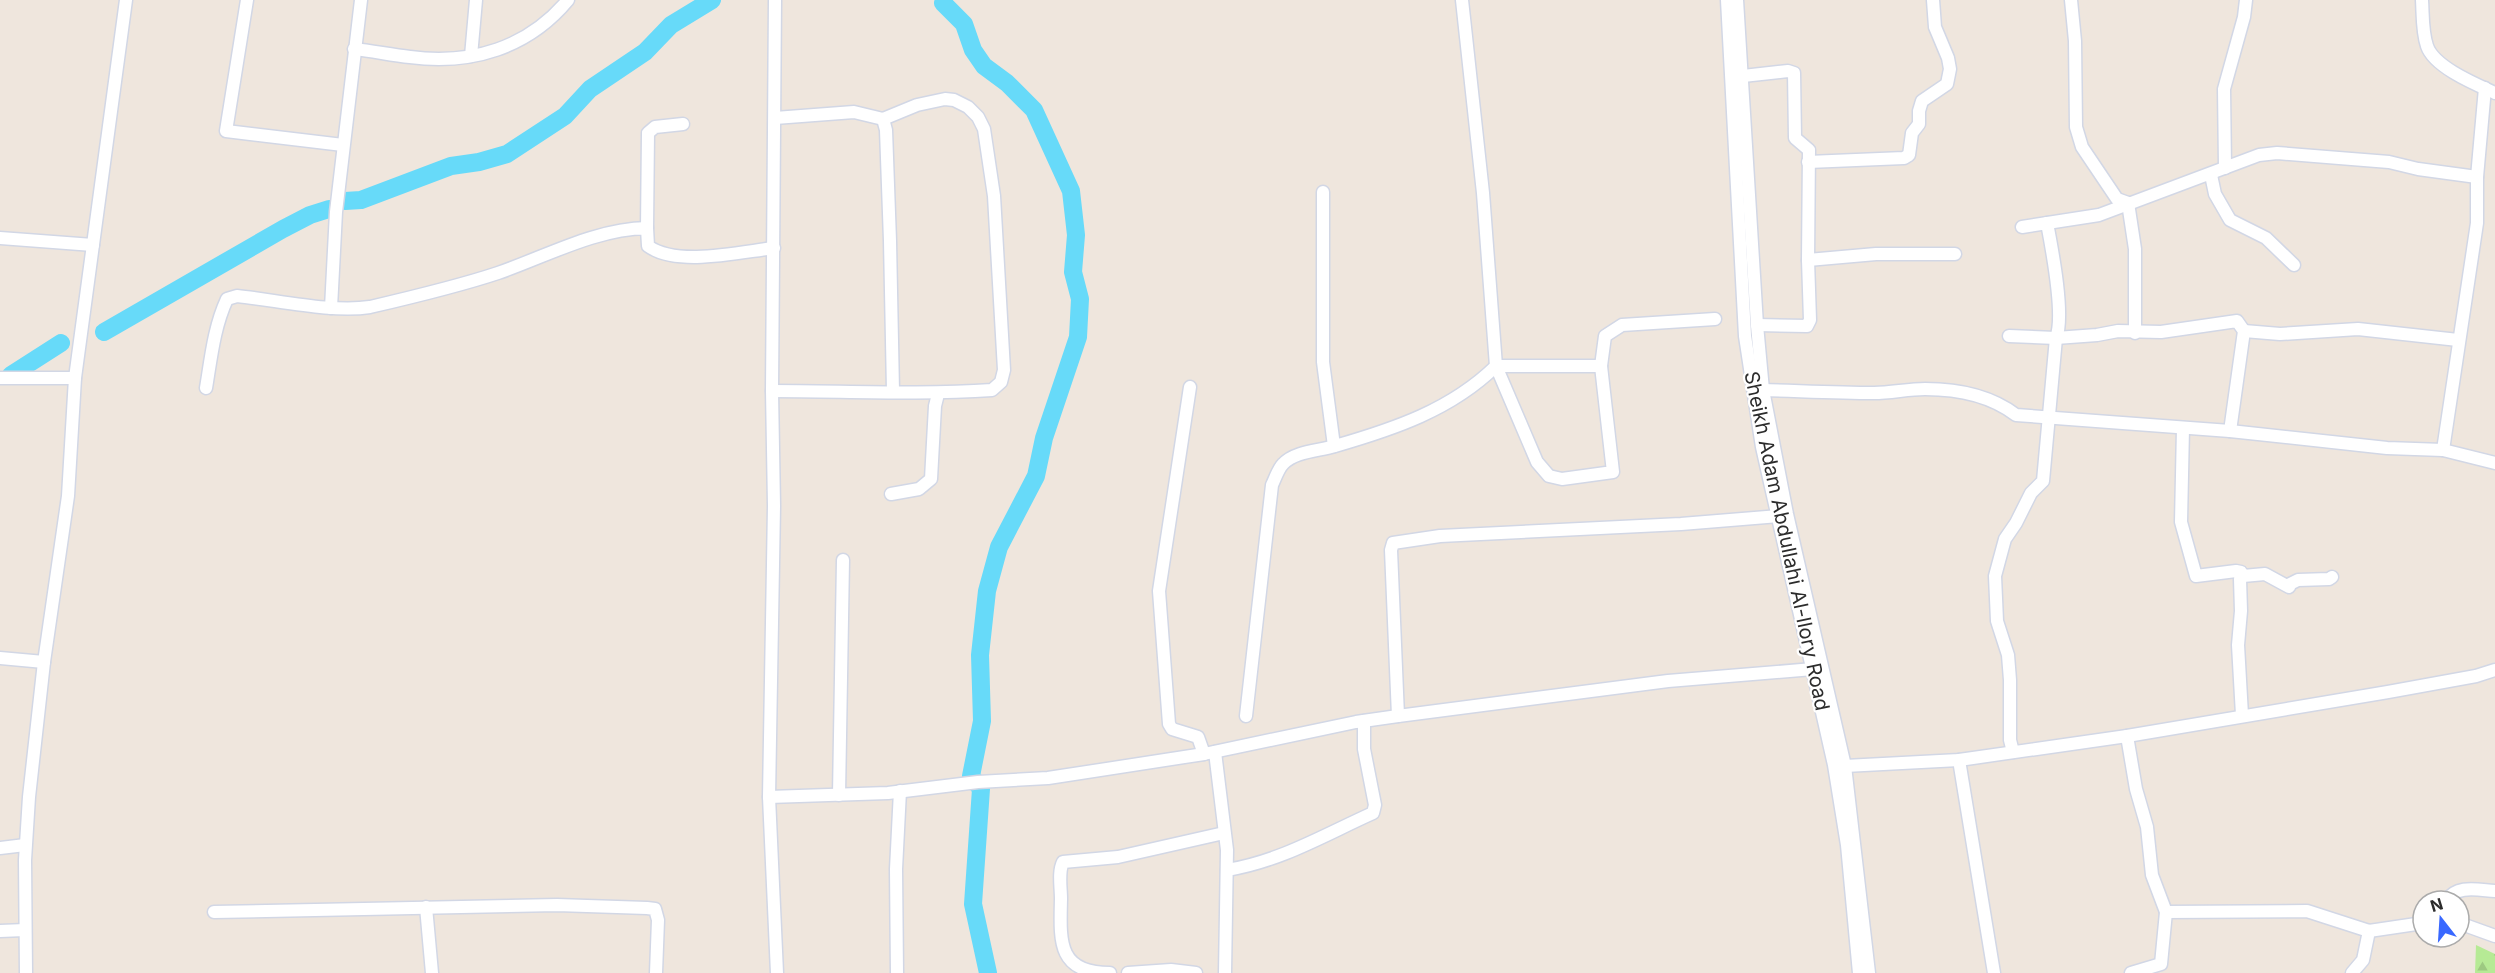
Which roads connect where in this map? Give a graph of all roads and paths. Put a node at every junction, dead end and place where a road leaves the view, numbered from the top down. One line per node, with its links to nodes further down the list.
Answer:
1 (126, 0): 32 (street)
2 (247, 0): 21 (street)
3 (361, 0): 14 (street)
4 (476, 0): 15 (street)
5 (568, 0): 15 (street)
6 (775, 0): 18 (street)
7 (1462, 0): 45 (street)
8 (1727, 0): 62 (street, Sheikh Adam Abdullahi Al-Ilory Road)
9 (1737, 0): 16 (street, Sheikh Adam Abdullahi Al-Ilory Road)
10 (1934, 0): 22 (street)
11 (2071, 0): 27 (street)
12 (2246, 0): 23 (street)
13 (2422, 0): 17 (street)
14 (354, 49): 15 (street); 21 (street)
15 (471, 56)
16 (1743, 76): 22 (street); 39 (street, Sheikh Adam Abdullahi Al-Ilory Road)
17 (2490, 91): 25 (street)
18 (775, 118): 19 (street); 33 (street)
19 (883, 119): 53 (street); 54 (street)
20 (683, 124): 30 (street)
21 (343, 145): 37 (street)
22 (1808, 162): 35 (street)
23 (2225, 168): 24 (street); 25 (street)
24 (2211, 175): 27 (street); 36 (street)
25 (2477, 177): 44 (street)
26 (1323, 192): 58 (street)
27 (2128, 203): 28 (street); 41 (street)
28 (2047, 224): 29 (street); 43 (street)
29 (2022, 227)
30 (647, 228): 33 (street); 37 (street)
31 (0, 238): 32 (street)
32 (93, 245): 48 (street)
33 (774, 248): 52 (street)
34 (1955, 254): 35 (street)
35 (1808, 260): 39 (street)
36 (2294, 265)
37 (331, 308): 50 (street)
38 (1714, 320): 46 (street)
39 (1757, 325): 51 (street, Sheikh Adam Abdullahi Al-Ilory Road)
40 (2244, 331): 41 (street); 44 (street); 57 (street)
41 (2135, 333): 43 (street)
42 (2009, 336): 43 (street)
43 (2056, 338): 55 (street)
44 (2458, 340): 59 (street)
45 (1496, 366): 46 (street); 46 (street); 58 (street)
46 (1601, 366)
47 (0, 378): 48 (street)
48 (75, 378): 67 (street)
49 (1190, 387): 76 (street)
50 (206, 388)
51 (1764, 390): 55 (street); 78 (street, Sheikh Adam Abdullahi Al-Ilory Road)
52 (772, 391): 53 (street); 81 (street)
53 (893, 391): 54 (street)
54 (938, 394): 61 (street)
55 (2047, 419): 56 (street); 75 (street)
56 (2183, 428): 57 (street); 64 (street)
57 (2230, 431): 59 (street)
58 (1334, 446): 71 (street)
59 (2443, 450): 60 (street)
60 (2495, 463)
61 (891, 494)
62 (1779, 516): 68 (street, Sheikh Adam Abdullahi Al-Ilory Road); 72 (street)
63 (843, 560): 80 (street)
64 (2243, 576): 65 (street); 70 (street)
65 (2332, 578)
66 (0, 658): 67 (street)
67 (44, 662): 83 (street)
68 (1813, 669): 72 (street); 107 (street, Sheikh Adam Abdullahi Al-Ilory Road)
69 (2495, 670): 70 (street)
70 (2242, 715): 74 (street)
71 (1246, 716)
72 (1398, 716): 73 (street)
73 (1364, 721): 76 (street); 85 (street)
74 (2127, 736): 75 (street); 90 (street)
75 (2013, 752): 77 (street)
76 (1209, 753): 79 (street); 82 (street)
77 (1959, 760): 78 (street); 109 (street)
78 (1845, 766): 108 (street, Sheikh Adam Abdullahi Al-Ilory Road)
79 (900, 791): 80 (street); 102 (street)
80 (839, 795): 81 (street)
81 (769, 797): 101 (street)
82 (1224, 832): 85 (street); 103 (street)
83 (25, 845): 84 (street); 93 (street)
84 (0, 848)
85 (1227, 870): 106 (street)
86 (2471, 890): 87 (street)
87 (2495, 891)
88 (426, 908): 89 (street); 99 (street); 100 (street)
89 (214, 912)
90 (2166, 912): 95 (street); 97 (street)
91 (2411, 926): 95 (street)
92 (2471, 927): 96 (street)
93 (25, 930): 94 (street); 98 (street)
94 (0, 931)
95 (2369, 931): 111 (street)
96 (2495, 936)
97 (2162, 968): 110 (street)
98 (26, 973)
99 (432, 973)
100 (656, 973)
101 (777, 973)
102 (897, 973)
103 (1110, 973)
104 (1128, 973): 105 (street)
105 (1197, 973)
106 (1225, 973)
107 (1859, 973)
108 (1869, 973)
109 (1995, 973)
110 (2131, 973)
111 (2352, 973)

